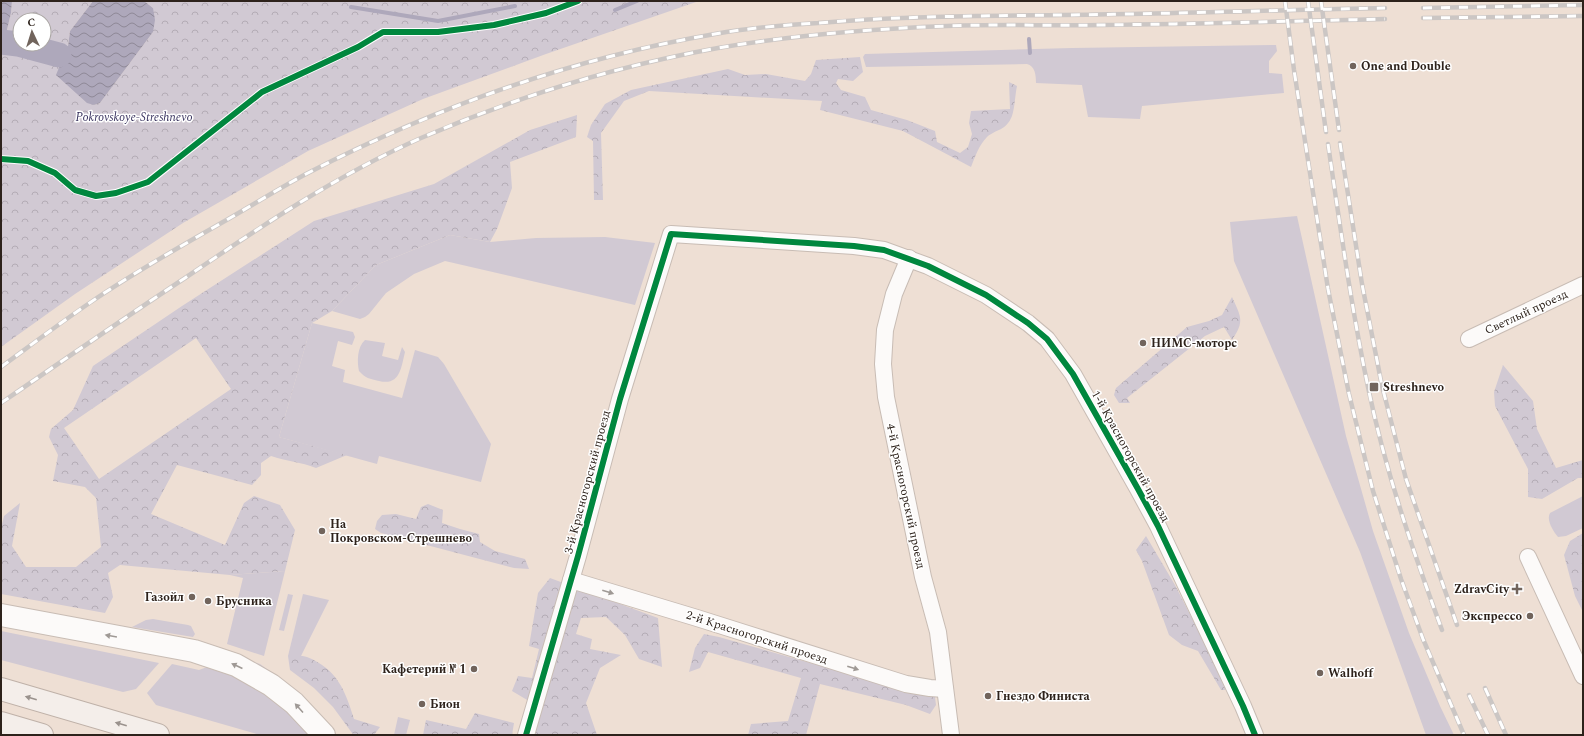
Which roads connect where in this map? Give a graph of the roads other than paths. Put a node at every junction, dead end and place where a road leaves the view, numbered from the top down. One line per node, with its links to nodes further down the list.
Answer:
1 (671, 234): 2 (street, 1-й Красногорский проезд); 6 (street, 3-й Красногорский проезд)
2 (909, 258): 9 (street, 4-й Красногорский проезд); 17 (street, 1-й Красногорский проезд)
3 (1583, 285): 4 (street, Светлый проезд)
4 (1469, 339)
5 (1528, 557): 8 (street)
6 (571, 580): 9 (street, 2-й Красногорский проезд, one-way to 9); 15 (street, 3-й Красногорский проезд)
7 (1, 616): 14 (main road, one-way to 7)
8 (1583, 676)
9 (945, 689): 16 (street, 4-й Красногорский проезд)
10 (1, 690): 13 (main road, one-way to 10)
11 (1, 723): 12 (main road)
12 (42, 735)
13 (158, 735)
14 (324, 735)
15 (526, 735)
16 (951, 735)
17 (1255, 735)

